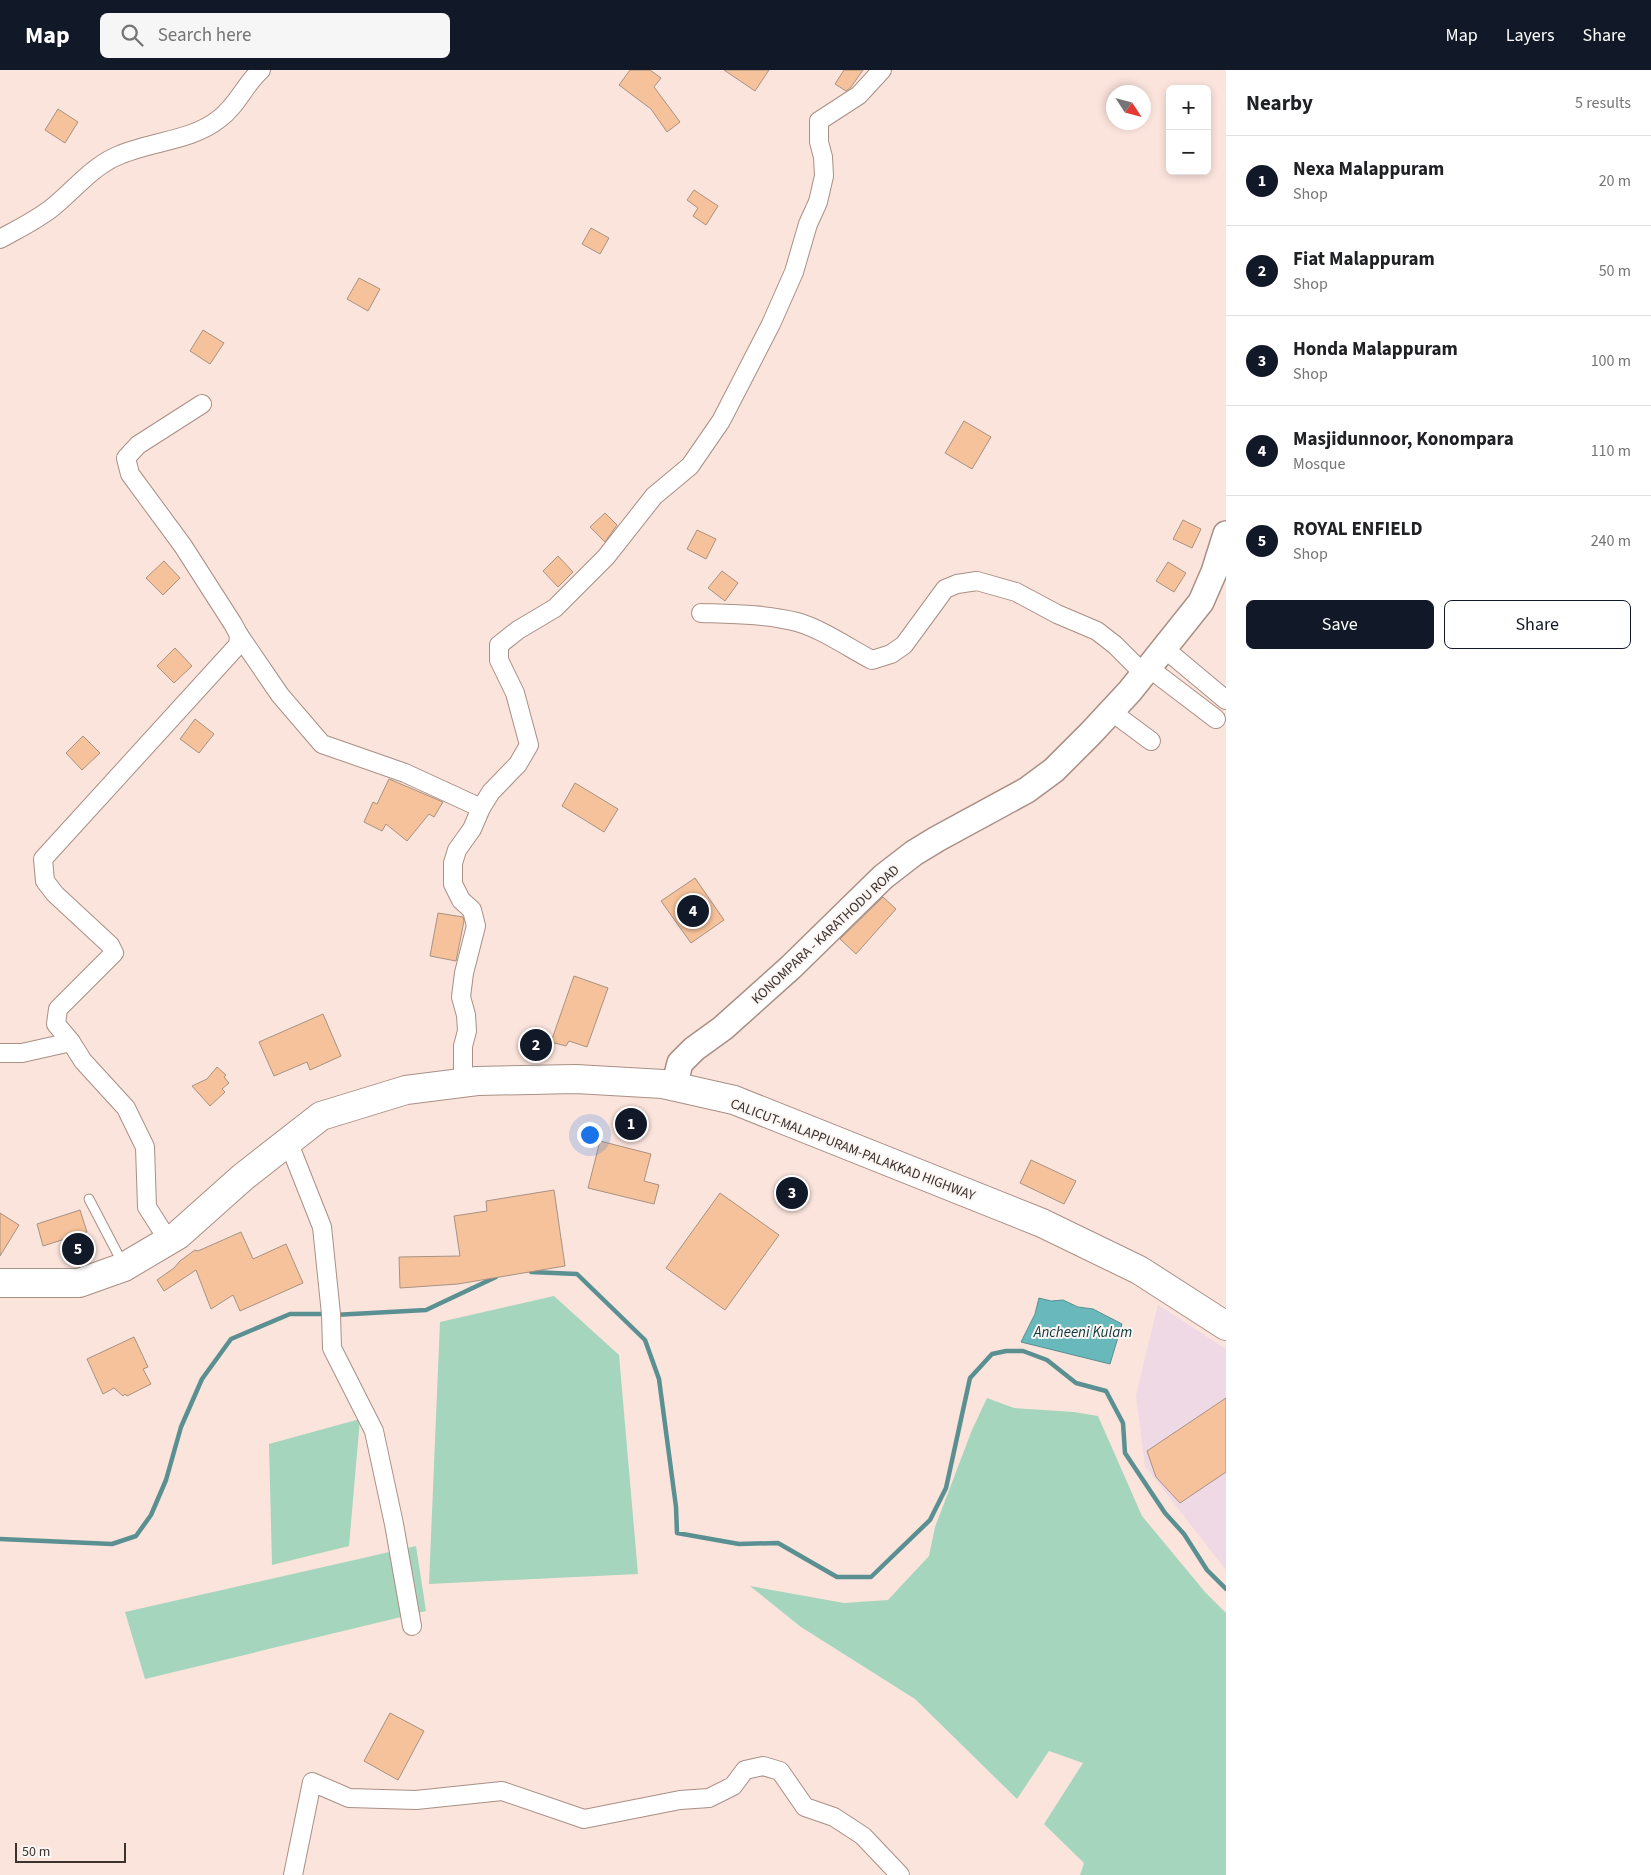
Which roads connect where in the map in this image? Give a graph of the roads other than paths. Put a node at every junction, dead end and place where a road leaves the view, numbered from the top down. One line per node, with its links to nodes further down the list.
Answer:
1 (261, 70): 3 (street)
2 (882, 70): 14 (street)
3 (0, 239)
4 (202, 404): 7 (street)
5 (1226, 534): 8 (main road, KONOMPARA - KARATHODU ROAD)
6 (701, 612): 9 (street)
7 (239, 635): 14 (street); 15 (street)
8 (1165, 649): 9 (main road, KONOMPARA - KARATHODU ROAD); 10 (street)
9 (1147, 671): 11 (main road, KONOMPARA - KARATHODU ROAD); 12 (street)
10 (1226, 700)
11 (1112, 712): 13 (street); 17 (main road, KONOMPARA - KARATHODU ROAD)
12 (1216, 719)
13 (1151, 740)
14 (481, 808): 18 (street)
15 (71, 1042): 16 (street); 21 (street)
16 (0, 1053)
17 (669, 1078): 18 (highway, CALICUT-MALAPPURAM-PALAKKAD HIGHWAY); 24 (highway, CALICUT-MALAPPURAM-PALAKKAD HIGHWAY)
18 (463, 1083): 19 (highway, CALICUT-MALAPPURAM-PALAKKAD HIGHWAY)
19 (288, 1141): 21 (highway, CALICUT-MALAPPURAM-PALAKKAD HIGHWAY); 25 (street)
20 (89, 1199): 22 (lane)
21 (168, 1240): 22 (highway, CALICUT-MALAPPURAM-PALAKKAD HIGHWAY)
22 (124, 1267): 23 (highway, CALICUT-MALAPPURAM-PALAKKAD HIGHWAY)
23 (0, 1283)
24 (1226, 1326)
25 (412, 1626)
26 (293, 1875): 27 (street)
27 (900, 1875)

